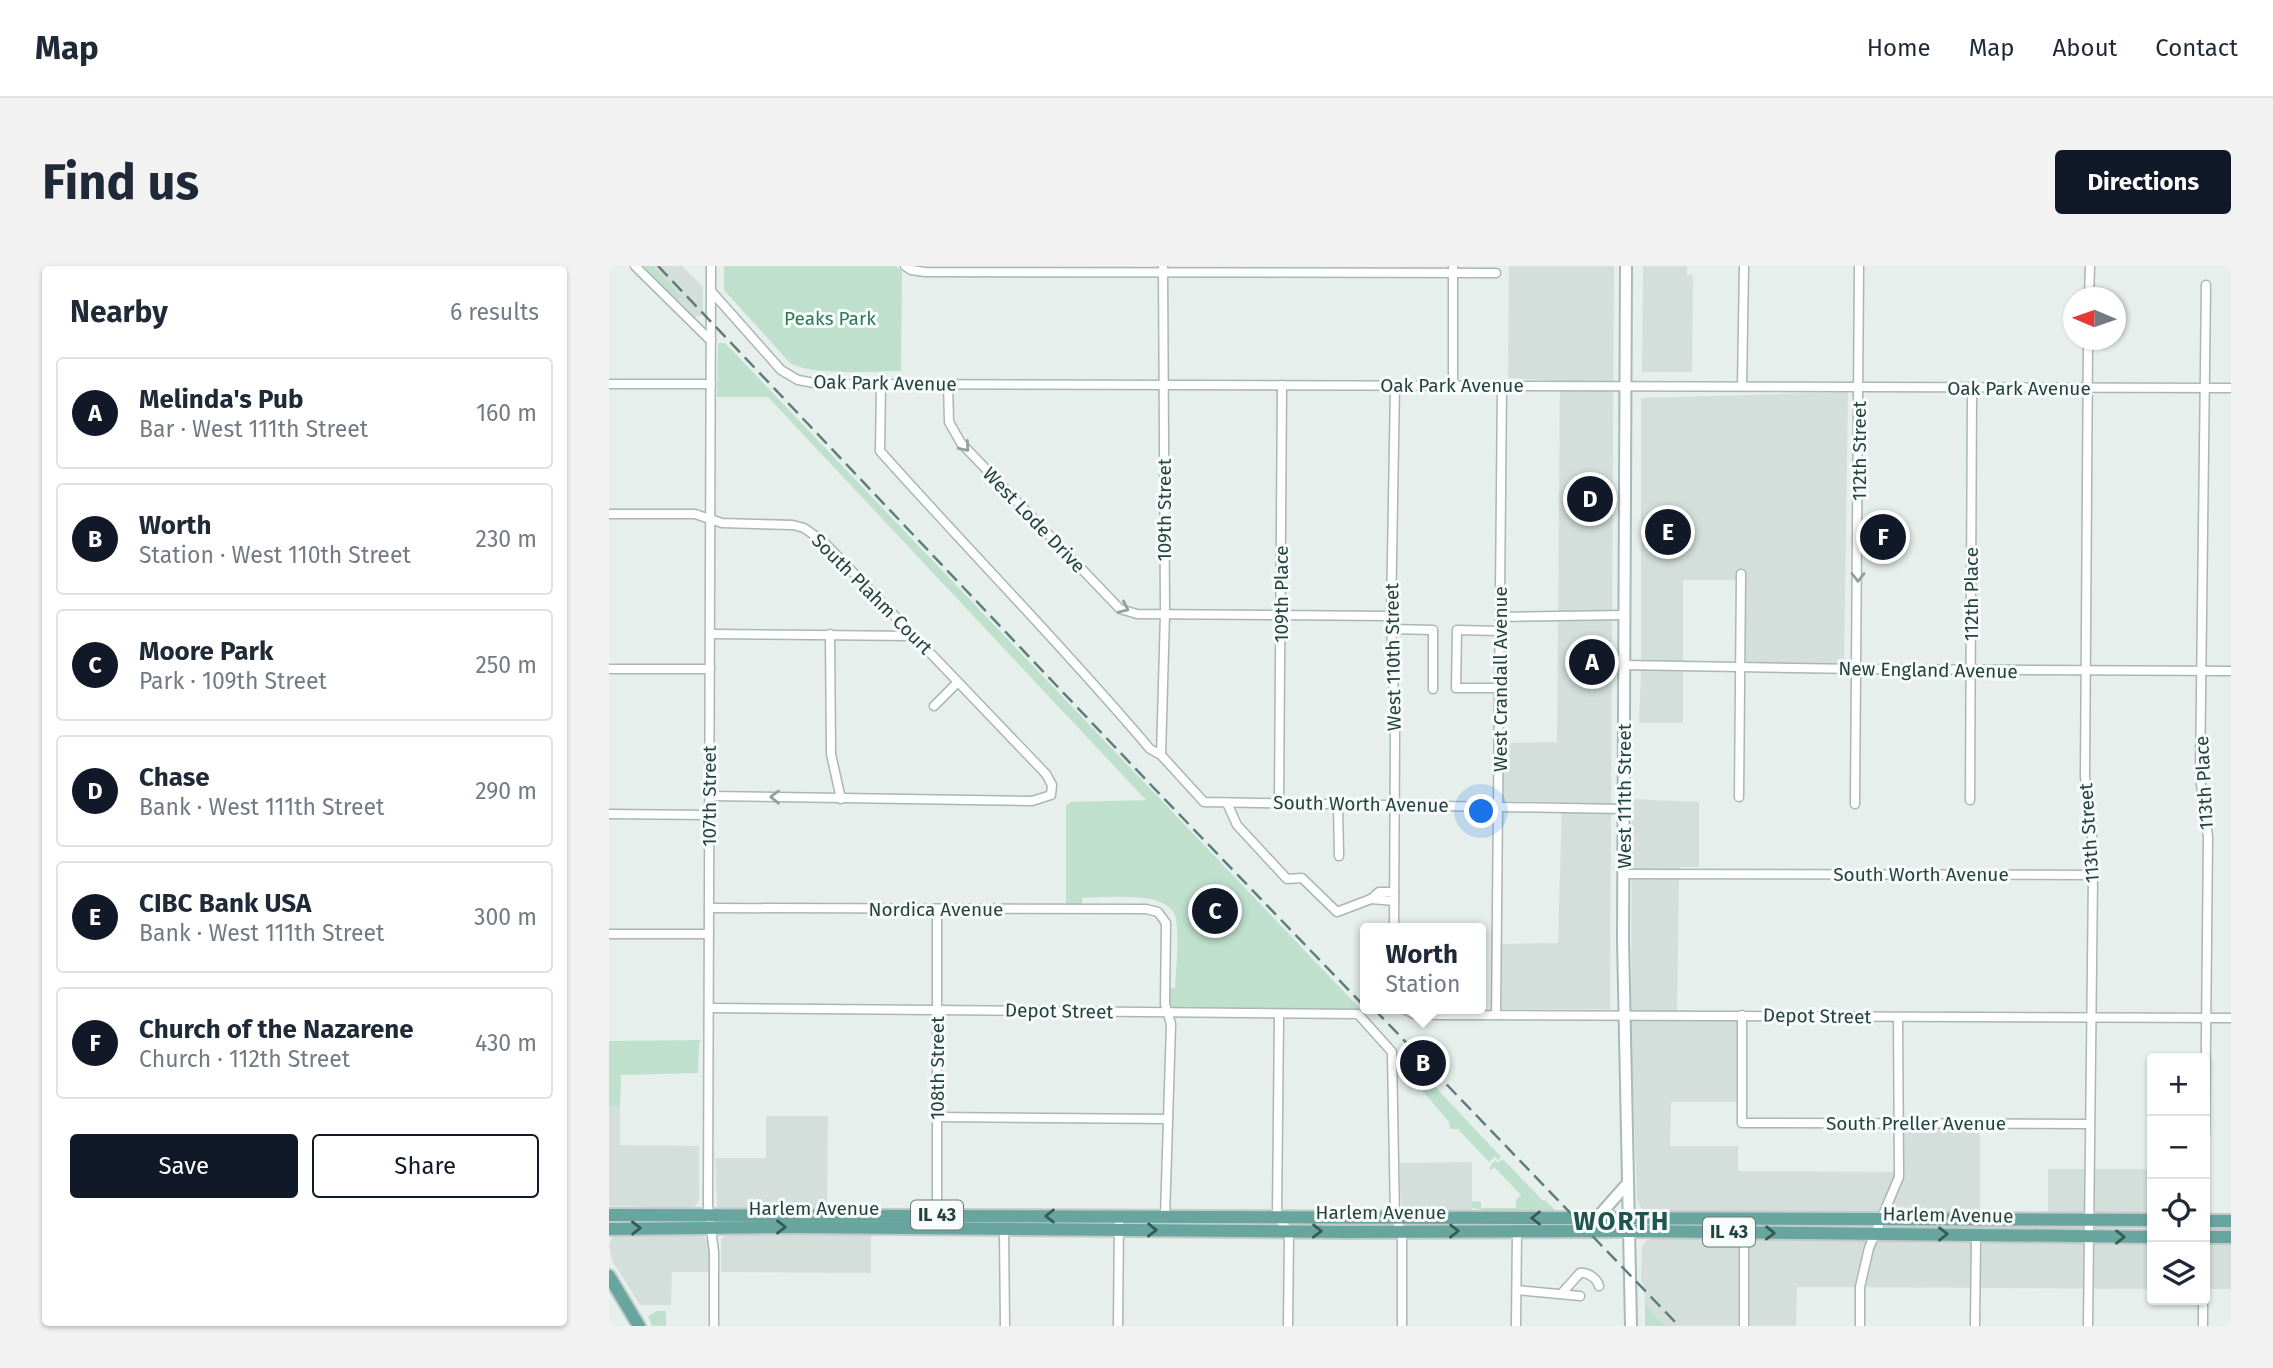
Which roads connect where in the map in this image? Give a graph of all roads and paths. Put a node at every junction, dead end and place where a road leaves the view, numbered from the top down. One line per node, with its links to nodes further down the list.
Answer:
1 (635, 266): 14 (street)
2 (711, 266): 13 (street, 107th Street)
3 (905, 266): 8 (street)
4 (1626, 266): 25 (main road, West 111th Street)
5 (1744, 266): 26 (street)
6 (1859, 266): 27 (street, 112th Street)
7 (2090, 266): 12 (street)
8 (1163, 270): 9 (street); 20 (street, 109th Street)
9 (1453, 270): 10 (street); 23 (street)
10 (1496, 273)
11 (2206, 285): 28 (street, 113th Place)
12 (2089, 287)
13 (711, 291): 14 (street, 107th Street); 18 (street, Oak Park Avenue)
14 (711, 341): 17 (street, 107th Street)
15 (2088, 350): 30 (street, 113th Street)
16 (609, 384): 17 (street)
17 (711, 384): 33 (street, 107th Street)
18 (881, 384): 19 (street, Oak Park Avenue); 58 (street, South Worth Avenue)
19 (948, 384): 20 (street, Oak Park Avenue); 35 (street, West Lode Drive, one-way to 35)
20 (1164, 384): 21 (street, Oak Park Avenue); 35 (street, 109th Street)
21 (1282, 385): 22 (street, Oak Park Avenue); 36 (street, 109th Place)
22 (1395, 385): 23 (street, Oak Park Avenue); 37 (street, West 110th Street)
23 (1453, 385): 24 (street, Oak Park Avenue)
24 (1502, 385): 25 (street, Oak Park Avenue); 39 (street, West Crandall Avenue)
25 (1625, 386): 26 (street, Oak Park Avenue); 38 (main road, West 111th Street)
26 (1742, 386): 27 (street, Oak Park Avenue)
27 (1859, 386): 29 (street, Oak Park Avenue); 49 (street, 112th Street, one-way to 49)
28 (2206, 387): 30 (street, Oak Park Avenue); 31 (street, Oak Park Avenue); 52 (street, 113th Place)
29 (1972, 388): 30 (street, Oak Park Avenue); 50 (street, 112th Place)
30 (2087, 388): 51 (street, 113th Street)
31 (2231, 388)
32 (609, 514): 33 (street, South Plahm Court)
33 (711, 519): 42 (street, 107th Street); 44 (street, South Plahm Court)
34 (1741, 574): 46 (street)
35 (1164, 614): 36 (street); 58 (street, 109th Street)
36 (1281, 615): 37 (street); 64 (street, 109th Place)
37 (1391, 615): 40 (street, West 110th Street)
38 (1625, 615): 39 (street); 45 (main road, West 111th Street)
39 (1500, 617): 41 (street, West Crandall Avenue)
40 (1391, 629): 56 (street); 67 (street, West 110th Street)
41 (1500, 631): 55 (street, West Crandall Avenue); 55 (street)
42 (711, 634): 43 (street); 48 (street, 107th Street)
43 (830, 634): 44 (street); 61 (street)
44 (913, 636): 54 (street, South Plahm Court)
45 (1624, 665): 46 (street, New England Avenue); 69 (main road, West 111th Street)
46 (1740, 667): 49 (street, New England Avenue); 60 (street)
47 (609, 668): 48 (street)
48 (711, 669): 59 (street, 107th Street)
49 (1857, 669): 50 (street, New England Avenue); 66 (street, 112th Street)
50 (1971, 670): 51 (street, New England Avenue); 62 (street, 112th Place)
51 (2086, 671): 52 (street, New England Avenue); 74 (street, 113th Street)
52 (2202, 671): 53 (street, New England Avenue); 93 (street, 113th Place)
53 (2231, 671)
54 (958, 682): 57 (street); 61 (street, South Plahm Court)
55 (1499, 688): 68 (street, West Crandall Avenue)
56 (1433, 689)
57 (935, 706)
58 (1161, 755): 63 (street, South Worth Avenue)
59 (709, 796): 61 (street, one-way to 59); 71 (street, 107th Street)
60 (1739, 797)
61 (841, 799)
62 (1970, 800)
63 (1227, 803): 64 (street, South Worth Avenue); 75 (street)
64 (1279, 803): 65 (street, South Worth Avenue)
65 (1338, 804): 67 (street, South Worth Avenue); 72 (street)
66 (1855, 804)
67 (1394, 805): 68 (street, South Worth Avenue); 75 (street, West 110th Street)
68 (1499, 806): 69 (street, South Worth Avenue); 88 (street, West Crandall Avenue)
69 (1623, 808): 73 (main road, West 111th Street)
70 (609, 814): 71 (street)
71 (709, 816): 76 (street, 107th Street)
72 (1339, 856)
73 (1623, 874): 74 (street, South Worth Avenue); 89 (main road, West 111th Street)
74 (2093, 875): 92 (street, 113th Street)
75 (1394, 897): 78 (street, West 110th Street)
76 (709, 908): 77 (street, Nordica Avenue); 80 (street, 107th Street)
77 (937, 909): 82 (street, 108th Street); 83 (street, Nordica Avenue)
78 (1394, 923)
79 (609, 934): 80 (street)
80 (709, 934): 81 (street, 107th Street)
81 (709, 1008): 82 (street, Depot Street); 101 (street, 107th Street)
82 (937, 1009): 83 (street, Depot Street); 96 (street, 108th Street)
83 (1168, 1013): 84 (street, Depot Street); 97 (street)
84 (1279, 1014): 104 (street); 105 (street, Depot Street)
85 (1414, 1014): 86 (street, Depot Street)
86 (1486, 1014)
87 (1486, 1014): 88 (street, Depot Street)
88 (1496, 1014): 89 (street, Depot Street)
89 (1623, 1014): 90 (street, Depot Street); 100 (main road, West 111th Street)
90 (1742, 1015): 91 (street, Depot Street); 98 (street, South Preller Avenue)
91 (1898, 1017): 92 (street, Depot Street); 98 (street)
92 (2092, 1018): 93 (street, Depot Street); 99 (street, 113th Street)
93 (2206, 1018): 94 (street, Depot Street); 95 (street, 113th Place)
94 (2231, 1018)
95 (2205, 1116)
96 (937, 1117): 97 (street); 112 (street, 108th Street)
97 (1168, 1119): 103 (street)
98 (1899, 1122): 99 (street, South Preller Avenue); 108 (street)
99 (2090, 1124): 107 (street, 113th Street)
100 (1627, 1184): 106 (main road); 114 (main road, West 111th Street)
101 (709, 1214): 102 (main road, Harlem Avenue / IL 43); 112 (main road, Harlem Avenue / IL 43); 116 (street, 107th Street)
102 (609, 1215)
103 (1165, 1217): 104 (main road, Harlem Avenue / IL 43); 113 (main road, Harlem Avenue / IL 43)
104 (1277, 1217): 105 (main road, Harlem Avenue / IL 43); 119 (street)
105 (1395, 1218): 106 (main road, Harlem Avenue / IL 43, one-way to 105); 120 (street)
106 (1597, 1219): 114 (main road, Harlem Avenue / IL 43)
107 (2089, 1219): 108 (main road, Harlem Avenue / IL 43); 109 (main road, Harlem Avenue / IL 43); 124 (street, 113th Street)
108 (1881, 1220): 115 (main road, Harlem Avenue / IL 43); 122 (street)
109 (2147, 1220)
110 (2210, 1221): 111 (main road)
111 (2231, 1221)
112 (937, 1222): 113 (main road, Harlem Avenue / IL 43, one-way to 112); 116 (main road, Harlem Avenue / IL 43, one-way to 112); 118 (main road, Harlem Avenue / IL 43)
113 (1119, 1223): 118 (main road, Harlem Avenue / IL 43); 119 (main road, Harlem Avenue / IL 43, one-way to 119); 137 (street)
114 (1629, 1225): 115 (main road, Harlem Avenue / IL 43); 121 (main road, Harlem Avenue / IL 43); 141 (main road, West 111th Street)
115 (1745, 1226): 122 (main road, Harlem Avenue / IL 43, one-way to 122); 142 (street)
116 (712, 1227): 117 (main road, Harlem Avenue / IL 43, one-way to 116); 135 (street, 107th Street)
117 (610, 1229)
118 (1004, 1229): 136 (street)
119 (1289, 1231): 120 (main road, Harlem Avenue / IL 43, one-way to 120); 138 (street)
120 (1402, 1231): 121 (main road, Harlem Avenue / IL 43, one-way to 121); 139 (street)
121 (1517, 1231): 130 (street)
122 (1875, 1234): 123 (main road, Harlem Avenue / IL 43, one-way to 123); 143 (street)
123 (1976, 1235): 124 (main road, Harlem Avenue / IL 43); 144 (street)
124 (2089, 1237): 125 (main road, Harlem Avenue / IL 43, one-way to 125); 145 (street, 113th Street)
125 (2147, 1237)
126 (2210, 1237): 127 (main road)
127 (2231, 1237)
128 (609, 1276): 134 (main road)
129 (1599, 1286): 131 (street)
130 (1517, 1290): 131 (street); 140 (street)
131 (1562, 1293): 132 (street)
132 (1580, 1296)
133 (2203, 1305): 146 (street)
134 (639, 1326)
135 (714, 1326)
136 (1005, 1326)
137 (1118, 1326)
138 (1288, 1326)
139 (1402, 1326)
140 (1516, 1326)
141 (1631, 1326)
142 (1744, 1326)
143 (1860, 1326)
144 (1975, 1326)
145 (2088, 1326)
146 (2203, 1326)

